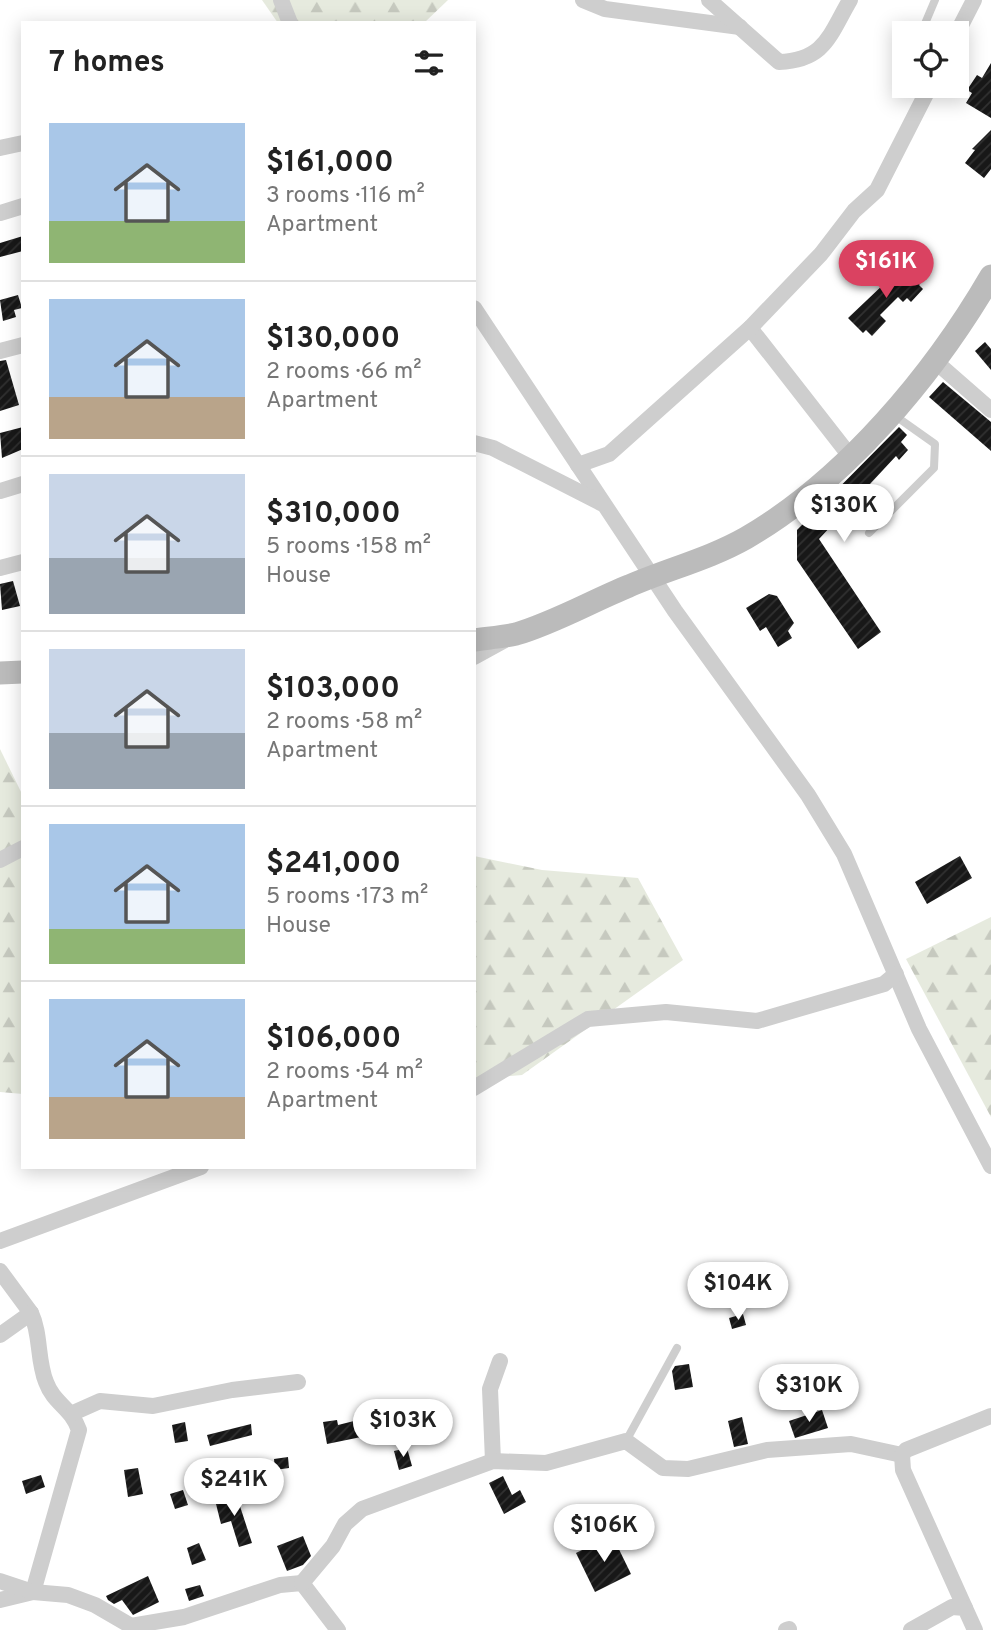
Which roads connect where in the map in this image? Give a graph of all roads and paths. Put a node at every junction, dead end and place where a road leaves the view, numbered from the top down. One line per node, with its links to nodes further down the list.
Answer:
1 (281, 0): 7 (street)
2 (583, 0): 10 (street)
3 (709, 0): 10 (street)
4 (850, 0): 10 (street)
5 (935, 0): 8 (lane)
6 (974, 0): 9 (street)
7 (289, 21)
8 (926, 21)
9 (963, 21)
10 (740, 27)
11 (924, 98): 18 (street)
12 (21, 144): 13 (street)
13 (0, 148)
14 (21, 207): 15 (street)
15 (0, 213)
16 (991, 276): 21 (street)
17 (476, 310): 26 (street)
18 (750, 328): 25 (street); 26 (street)
19 (21, 346): 20 (street)
20 (0, 352)
21 (936, 362): 22 (street); 23 (street)
22 (991, 410)
23 (892, 413): 25 (street); 30 (lane)
24 (476, 444): 29 (street)
25 (849, 456): 33 (street)
26 (578, 465): 29 (street)
27 (21, 485): 28 (street)
28 (0, 491)
29 (604, 504): 33 (street)
30 (869, 533)
31 (21, 563): 32 (street)
32 (0, 568)
33 (653, 576): 34 (street); 41 (street)
34 (516, 634): 35 (street); 36 (street)
35 (476, 640)
36 (476, 656)
37 (21, 672): 38 (street)
38 (0, 673)
39 (21, 849): 40 (street)
40 (0, 860)
41 (896, 974): 42 (street); 43 (street)
42 (476, 1087)
43 (991, 1167)
44 (196, 1169): 45 (street)
45 (0, 1241)
46 (0, 1271): 47 (street)
47 (31, 1313): 48 (street); 52 (street)
48 (0, 1335)
49 (677, 1348): 54 (lane)
50 (500, 1361): 56 (street)
51 (298, 1382): 52 (street)
52 (73, 1413): 59 (street)
53 (991, 1416): 55 (street)
54 (626, 1440): 55 (street); 56 (street)
55 (902, 1455): 61 (street)
56 (493, 1461): 58 (street)
57 (0, 1581): 59 (street)
58 (302, 1583): 59 (street); 62 (street)
59 (33, 1592): 60 (street)
60 (0, 1600)
61 (965, 1608): 63 (street); 64 (street)
62 (338, 1630)
63 (911, 1630)
64 (975, 1630)

